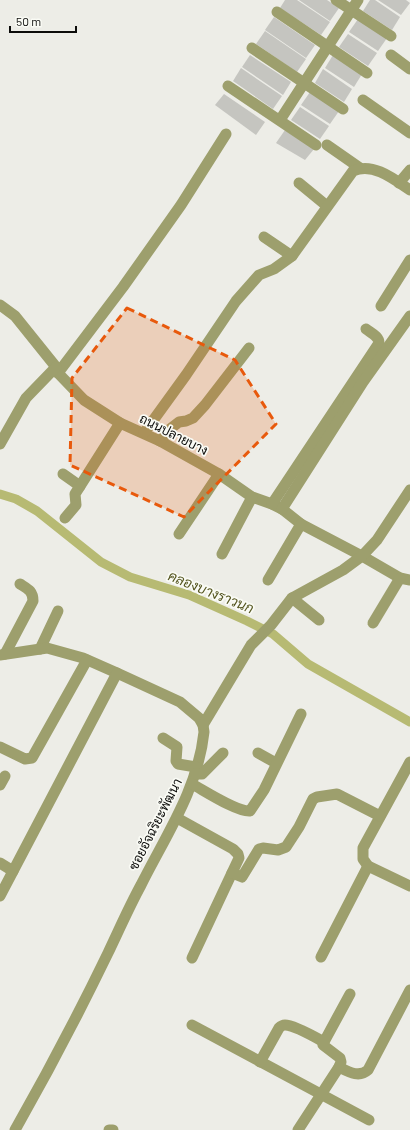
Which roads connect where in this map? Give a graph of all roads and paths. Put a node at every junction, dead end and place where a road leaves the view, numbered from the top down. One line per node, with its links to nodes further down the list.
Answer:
1 (336, 0): 3 (street)
2 (358, 0): 3 (street)
3 (351, 10): 5 (street); 6 (street)
4 (277, 12): 6 (street)
5 (391, 36)
6 (328, 46): 10 (street); 11 (street)
7 (252, 48): 11 (street)
8 (391, 55): 9 (street)
9 (410, 69)
10 (367, 73)
11 (304, 83): 14 (street); 15 (street)
12 (228, 86): 15 (street)
13 (363, 100): 16 (street)
14 (343, 109)
15 (280, 120): 18 (street)
16 (410, 133)
17 (226, 134): 32 (street)
18 (360, 168): 20 (street); 23 (street)
19 (410, 170): 20 (street)
20 (400, 183): 22 (street)
21 (298, 184): 23 (street)
22 (410, 190)
23 (327, 206): 25 (street)
24 (264, 237): 25 (street)
25 (292, 256): 34 (street)
26 (410, 260): 28 (street)
27 (0, 305): 32 (street, ถนนปลายบาง)
28 (381, 306)
29 (410, 316): 42 (street)
30 (366, 329): 42 (street)
31 (249, 348): 35 (street)
32 (57, 370): 33 (street, ถนนปลายบาง); 36 (street)
33 (120, 423): 34 (street, ถนนปลายบาง); 39 (street)
34 (144, 434): 35 (street, ถนนปลายบาง)
35 (160, 441): 38 (street, ถนนปลายบาง)
36 (0, 444)
37 (63, 474): 39 (street)
38 (219, 474): 41 (street, ถนนปลายบาง); 45 (street)
39 (80, 486): 43 (street)
40 (410, 490): 47 (street)
41 (252, 496): 42 (street, ถนนปลายบาง); 46 (street)
42 (277, 507): 44 (street, ถนนปลายบาง)
43 (65, 518)
44 (301, 524): 47 (street, ถนนปลายบาง); 49 (street)
45 (179, 534)
46 (222, 554)
47 (362, 556): 48 (street, ถนนปลายบาง); 51 (street)
48 (405, 579): 54 (street)
49 (268, 580)
50 (20, 584): 56 (street)
51 (292, 598): 53 (street); 60 (street)
52 (58, 611): 55 (street)
53 (319, 620)
54 (374, 623)
55 (40, 649): 56 (street); 57 (street)
56 (3, 655)
57 (87, 660): 58 (street); 62 (street)
58 (117, 673): 60 (street); 72 (street)
59 (300, 714): 66 (street)
60 (203, 725): 67 (street, ซอยอัจฉริยะพัฒนา)
61 (163, 738): 67 (street)
62 (0, 747)
63 (223, 753): 67 (street)
64 (258, 753): 66 (street)
65 (410, 762): 68 (street)
66 (276, 763): 67 (street)
67 (194, 775): 69 (street, ซอยอัจฉริยะพัฒนา)
68 (380, 816): 71 (street); 73 (street)
69 (177, 818): 73 (street); 86 (street, ซอยอัจฉริยะพัฒนา)
70 (0, 864): 72 (street)
71 (368, 866): 74 (street); 76 (street)
72 (13, 871): 75 (street)
73 (232, 873): 77 (street)
74 (410, 886)
75 (0, 896)
76 (321, 957)
77 (192, 958)
78 (410, 990): 83 (street)
79 (350, 994): 81 (street)
80 (192, 1025): 82 (street)
81 (324, 1042): 82 (street); 83 (street)
82 (260, 1062): 84 (street)
83 (338, 1070): 84 (street)
84 (322, 1094): 85 (street); 89 (street)
85 (369, 1120)
86 (15, 1130)
87 (109, 1130): 88 (street)
88 (113, 1130)
89 (298, 1130)

